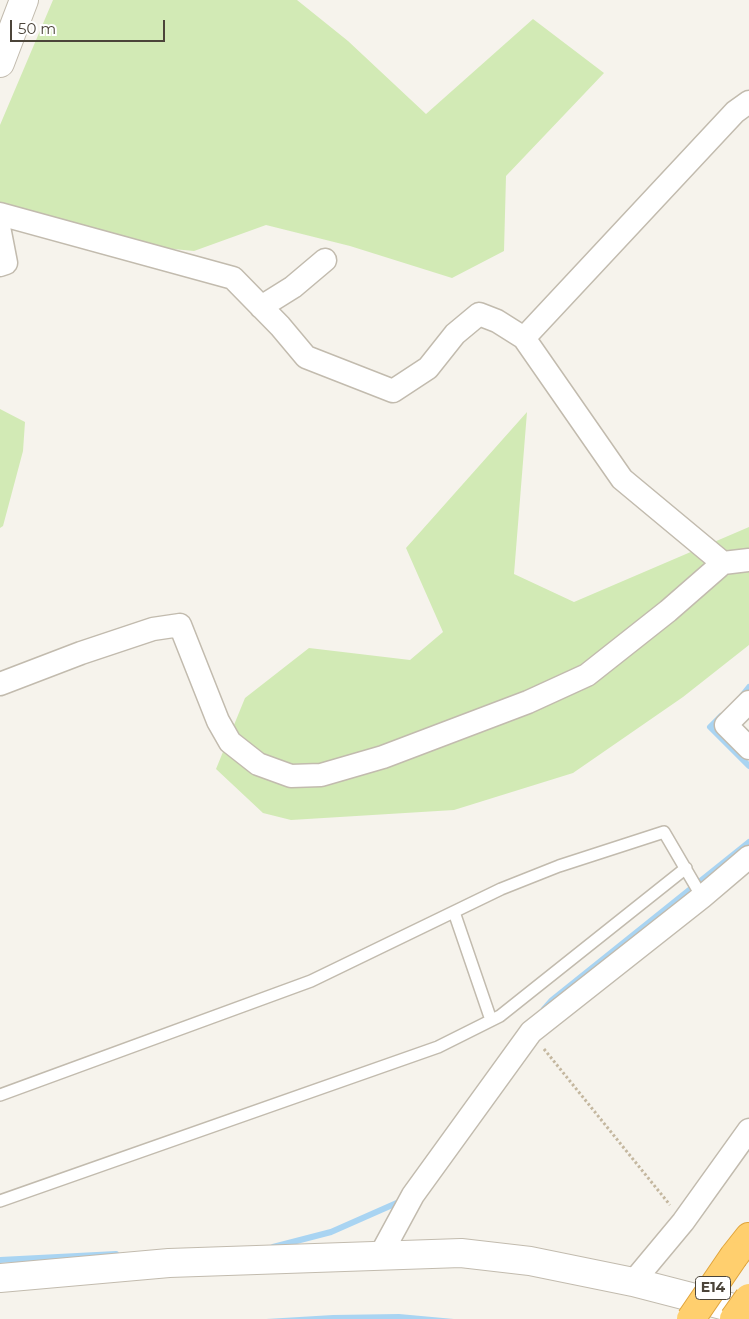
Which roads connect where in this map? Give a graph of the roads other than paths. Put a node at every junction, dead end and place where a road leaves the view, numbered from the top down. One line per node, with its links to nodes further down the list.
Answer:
1 (24, 0): 2 (street)
2 (0, 63)
3 (749, 102): 9 (street)
4 (0, 214): 8 (street)
5 (0, 232): 7 (street)
6 (325, 260): 8 (street)
7 (0, 265)
8 (261, 307): 9 (street)
9 (524, 338): 11 (street)
10 (749, 560): 11 (street)
11 (723, 563): 12 (street)
12 (0, 684)
13 (749, 702): 14 (street)
14 (749, 748)
15 (749, 857): 17 (street)
16 (686, 868): 17 (lane); 18 (lane); 19 (lane)
17 (702, 897): 24 (street)
18 (454, 912): 19 (lane); 20 (lane)
19 (491, 1020): 22 (lane)
20 (0, 1095)
21 (749, 1130): 26 (street)
22 (0, 1202)
23 (742, 1246): 29 (highway, E14, bridge)
24 (381, 1254): 25 (street); 26 (street)
25 (0, 1278)
26 (633, 1282): 28 (street)
27 (749, 1298): 30 (highway, E14, bridge)
28 (749, 1312)
29 (691, 1319)
30 (734, 1319)

